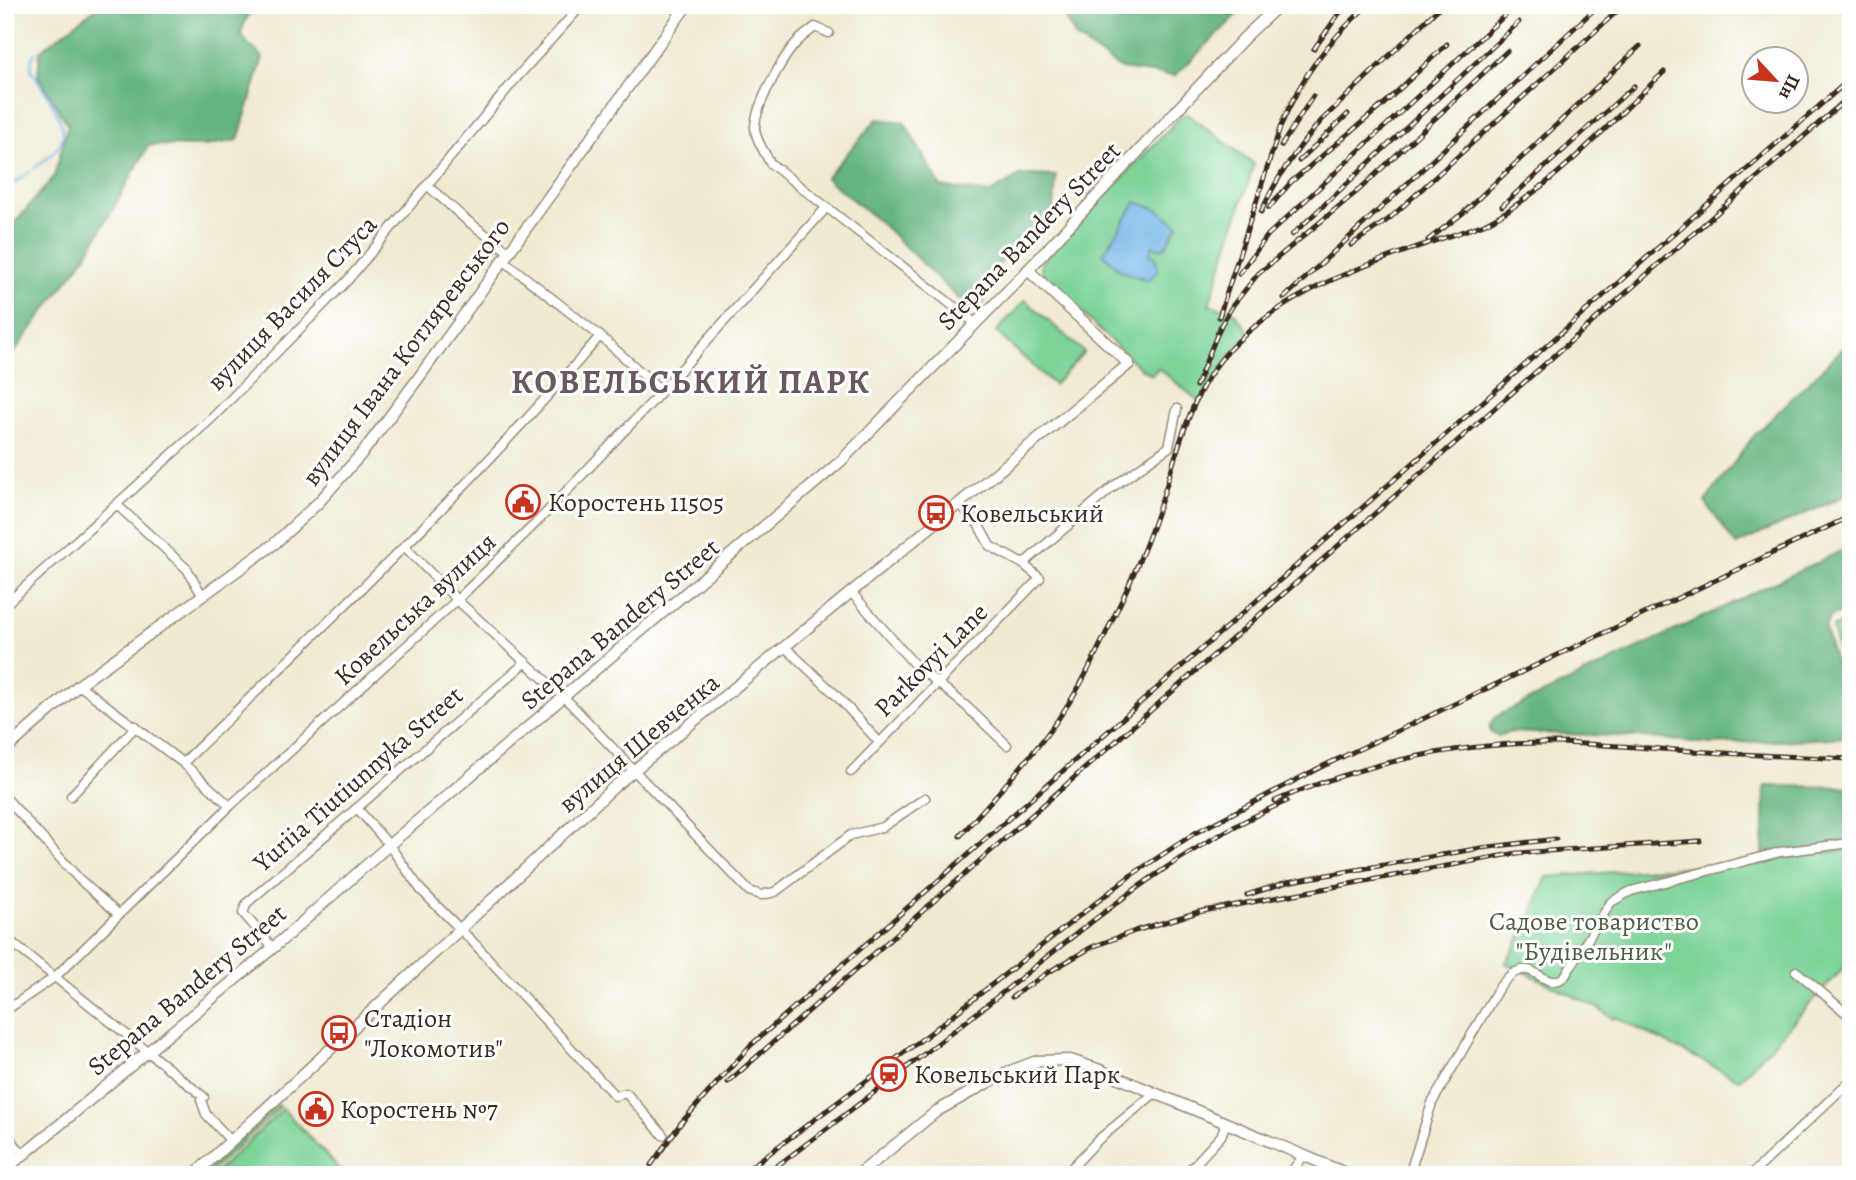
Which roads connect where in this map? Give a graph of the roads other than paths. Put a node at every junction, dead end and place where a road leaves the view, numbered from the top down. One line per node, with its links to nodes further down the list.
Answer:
1 (582, 5): 5 (street, вулиця Василя Стуса)
2 (687, 5): 7 (street, вулиця Івана Котляревського)
3 (1279, 5): 8 (street, Stepana Bandery Street)
4 (829, 33): 6 (street)
5 (428, 186): 7 (street); 14 (street, вулиця Василя Стуса)
6 (826, 208): 9 (street); 11 (street, Ковельська вулиця)
7 (506, 256): 10 (street); 18 (street, вулиця Івана Котляревського)
8 (1028, 270): 9 (street, Stepana Bandery Street); 13 (street, вулиця Шевченка)
9 (975, 323): 25 (street, Stepana Bandery Street)
10 (600, 336): 11 (street); 15 (street)
11 (661, 390): 19 (street, Ковельська вулиця)
12 (1177, 409): 16 (street)
13 (960, 504): 16 (street); 17 (street, вулиця Шевченка)
14 (117, 505): 18 (street); 20 (street, вулиця Василя Стуса)
15 (405, 547): 19 (street); 30 (street)
16 (1023, 564): 23 (street, Parkovyi Lane)
17 (852, 593): 21 (street, вулиця Шевченка); 23 (street)
18 (202, 595): 24 (street, вулиця Івана Котляревського)
19 (457, 600): 22 (street); 36 (street, Ковельська вулиця)
20 (5, 605)
21 (786, 648): 27 (street); 31 (street, вулиця Шевченка)
22 (526, 662): 25 (street); 37 (street, Yuriia Tiutiunnyka Street)
23 (937, 683): 27 (street, Parkovyi Lane); 28 (street)
24 (79, 685): 26 (street); 29 (street, вулиця Івана Котляревського)
25 (565, 698): 31 (street); 39 (street, Stepana Bandery Street)
26 (136, 726): 30 (street); 33 (street)
27 (879, 742): 32 (street, Parkovyi Lane)
28 (1007, 745)
29 (5, 750)
30 (183, 763): 36 (street)
31 (635, 769): 35 (street); 41 (street, вулиця Шевченка)
32 (851, 772)
33 (71, 796)
34 (5, 797): 40 (street)
35 (925, 798)
36 (230, 806): 40 (street, Ковельська вулиця)
37 (357, 808): 39 (street); 43 (street, Yuriia Tiutiunnyka Street)
38 (1851, 843): 64 (street)
39 (389, 845): 41 (street); 43 (street, Stepana Bandery Street)
40 (118, 914): 45 (street, Ковельська вулиця)
41 (459, 929): 53 (street); 54 (street, вулиця Шевченка)
42 (5, 937): 45 (street)
43 (272, 948): 48 (street, Stepana Bandery Street)
44 (1796, 971): 47 (street)
45 (55, 977): 46 (street, Ковельська вулиця); 48 (street)
46 (5, 1012)
47 (1851, 1017)
48 (147, 1052): 54 (street); 56 (street, Stepana Bandery Street)
49 (1851, 1080): 65 (street)
50 (1155, 1093): 51 (street); 59 (street); 60 (street)
51 (1227, 1123): 55 (street); 61 (street)
52 (5, 1132): 56 (street)
53 (663, 1135)
54 (230, 1141): 58 (street, вулиця Шевченка)
55 (1304, 1155): 62 (street); 63 (street)
56 (23, 1156): 57 (street, Stepana Bandery Street)
57 (5, 1170)
58 (194, 1175)
59 (858, 1175)
60 (1065, 1175)
61 (1185, 1175)
62 (1289, 1175)
63 (1350, 1175)
64 (1409, 1175)
65 (1751, 1175)

